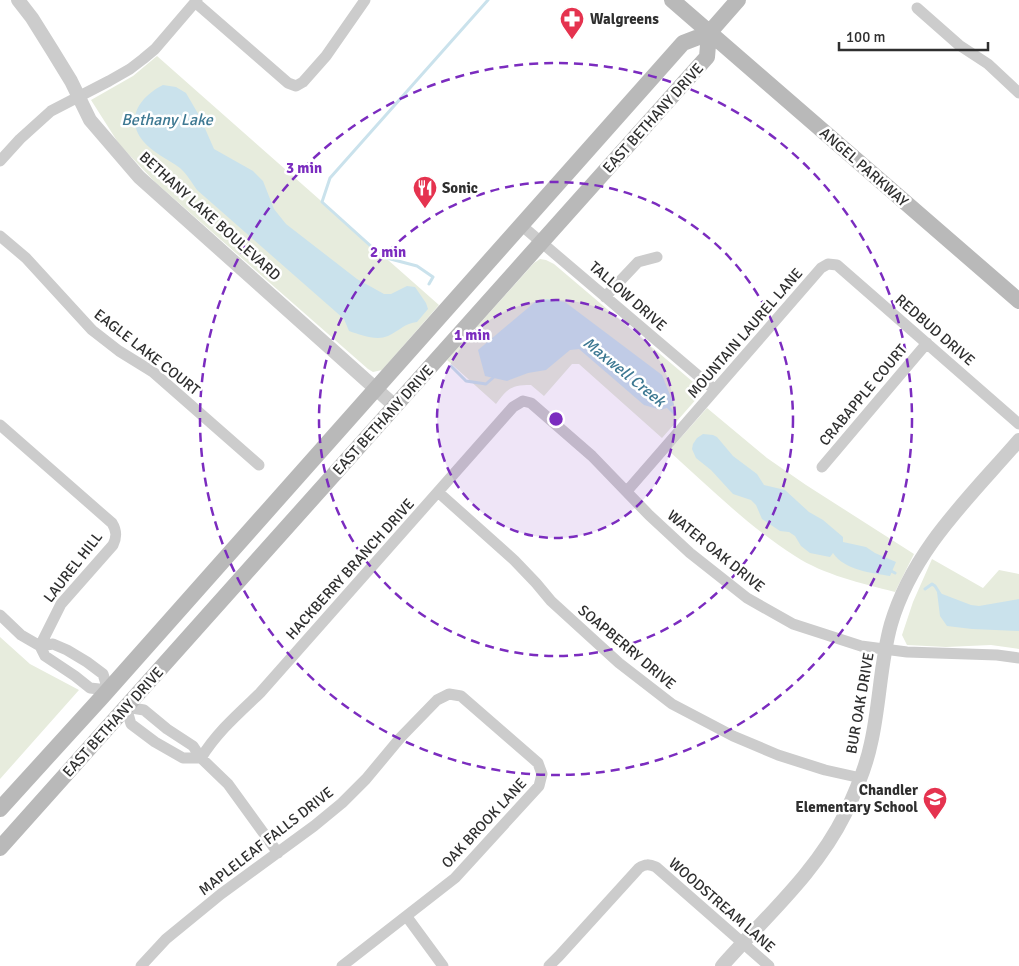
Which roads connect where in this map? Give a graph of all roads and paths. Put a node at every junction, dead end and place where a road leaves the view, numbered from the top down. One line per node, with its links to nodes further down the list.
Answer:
1 (18, 0): 9 (street, BETHANY LAKE BOULEVARD)
2 (365, 0): 5 (street)
3 (672, 0): 7 (main road, ANGEL PARKWAY)
4 (738, 0): 7 (main road)
5 (196, 1): 9 (street)
6 (917, 8): 8 (street)
7 (709, 33): 11 (main road, EAST BETHANY DRIVE); 13 (main road, EAST BETHANY DRIVE); 17 (main road, ANGEL PARKWAY)
8 (1019, 93)
9 (78, 98): 10 (street); 19 (street, BETHANY LAKE BOULEVARD)
10 (0, 161)
11 (521, 225): 13 (street, TALLOW DRIVE); 19 (main road, EAST BETHANY DRIVE)
12 (0, 236): 26 (street, EAGLE LAKE COURT)
13 (541, 241): 16 (street, TALLOW DRIVE); 22 (main road, EAST BETHANY DRIVE)
14 (657, 257): 16 (street)
15 (828, 264): 18 (street, REDBUD DRIVE); 20 (street, MOUNTAIN LAUREL LANE)
16 (605, 297): 20 (street, TALLOW DRIVE)
17 (1019, 301)
18 (927, 343): 23 (street, REDBUD DRIVE); 27 (street, CRABAPPLE COURT)
19 (376, 387): 22 (street, BETHANY LAKE BOULEVARD); 34 (main road, EAST BETHANY DRIVE)
20 (714, 390): 28 (street, MOUNTAIN LAUREL LANE)
21 (523, 401): 28 (street, WATER OAK DRIVE); 29 (street, HACKBERRY BRANCH DRIVE)
22 (395, 406): 36 (main road, EAST BETHANY DRIVE)
23 (1019, 424)
24 (0, 425): 31 (street, LAUREL HILL)
25 (1019, 440): 32 (street, BUR OAK DRIVE)
26 (259, 465)
27 (822, 467)
28 (627, 491): 32 (street, WATER OAK DRIVE)
29 (438, 492): 37 (street, HACKBERRY BRANCH DRIVE); 38 (street, SOAPBERRY DRIVE)
30 (0, 615): 31 (street)
31 (40, 646): 34 (street); 34 (street)
32 (886, 650): 33 (street, WATER OAK DRIVE); 38 (street, BUR OAK DRIVE)
33 (1019, 658)
34 (108, 690): 36 (main road); 39 (main road, EAST BETHANY DRIVE)
35 (449, 694): 41 (street, MAPLELEAF FALLS DRIVE); 42 (street, OAK BROOK LANE)
36 (126, 707): 37 (street); 37 (street); 40 (main road, EAST BETHANY DRIVE)
37 (200, 758): 41 (street)
38 (861, 778): 43 (street, BUR OAK DRIVE)
39 (0, 809)
40 (0, 848)
41 (278, 853): 44 (street, MAPLELEAF FALLS DRIVE)
42 (407, 917): 45 (street, OAK BROOK LANE); 46 (street)
43 (742, 943): 47 (street, WOODSTREAM LANE); 48 (street, BUR OAK DRIVE); 49 (street, WOODSTREAM LANE)
44 (141, 966)
45 (342, 966)
46 (443, 966)
47 (548, 966)
48 (722, 966)
49 (769, 966)

